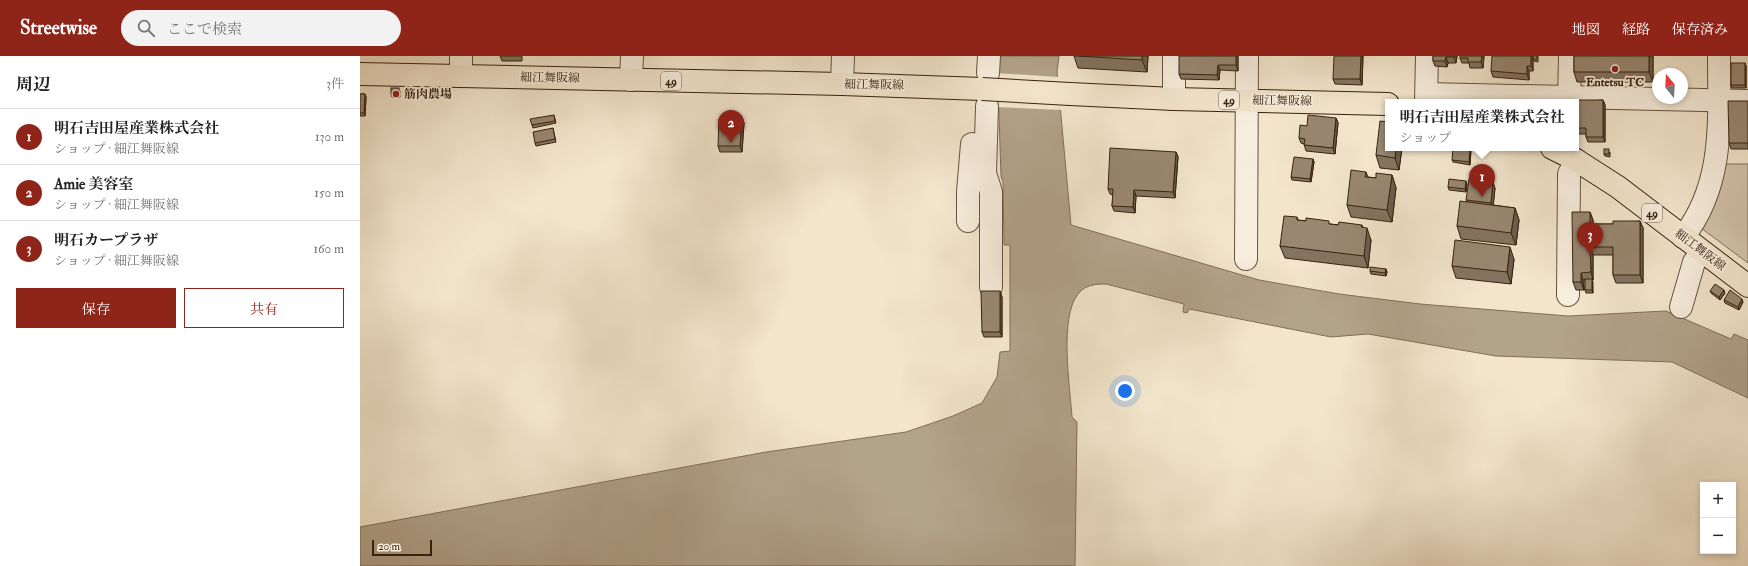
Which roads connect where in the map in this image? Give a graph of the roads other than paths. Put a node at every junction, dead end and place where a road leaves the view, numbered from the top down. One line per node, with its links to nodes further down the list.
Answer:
1 (632, 56): 10 (street)
2 (842, 56): 12 (street)
3 (1174, 56): 14 (street)
4 (1247, 56): 18 (street)
5 (1427, 56): 13 (street)
6 (1570, 56): 15 (street)
7 (1719, 56): 17 (street)
8 (461, 66): 9 (main road, 細江舞阪線 / 49); 10 (main road, 細江舞阪線 / 49)
9 (360, 74)
10 (631, 80): 12 (main road, 細江舞阪線 / 49)
11 (984, 83): 12 (main road, 細江舞阪線 / 49); 14 (main road, 細江舞阪線 / 49, bridge); 23 (street); 28 (street)
12 (842, 84)
13 (1426, 98): 15 (street)
14 (1174, 99): 18 (main road, 細江舞阪線 / 49)
15 (1569, 99)
16 (1579, 99): 17 (street)
17 (1719, 100): 19 (street); 24 (street)
18 (1247, 101): 20 (main road, 細江舞阪線 / 49); 26 (street)
19 (1748, 101)
20 (1385, 104)
21 (1558, 151): 22 (main road, 細江舞阪線 / 49)
22 (1576, 160): 24 (main road, 細江舞阪線 / 49); 29 (street)
23 (968, 221)
24 (1683, 237): 25 (main road, 細江舞阪線 / 49)
25 (1702, 252): 27 (main road, 細江舞阪線 / 49); 30 (street)
26 (1246, 259)
27 (1748, 286)
28 (991, 287)
29 (1568, 295)
30 (1681, 307)

